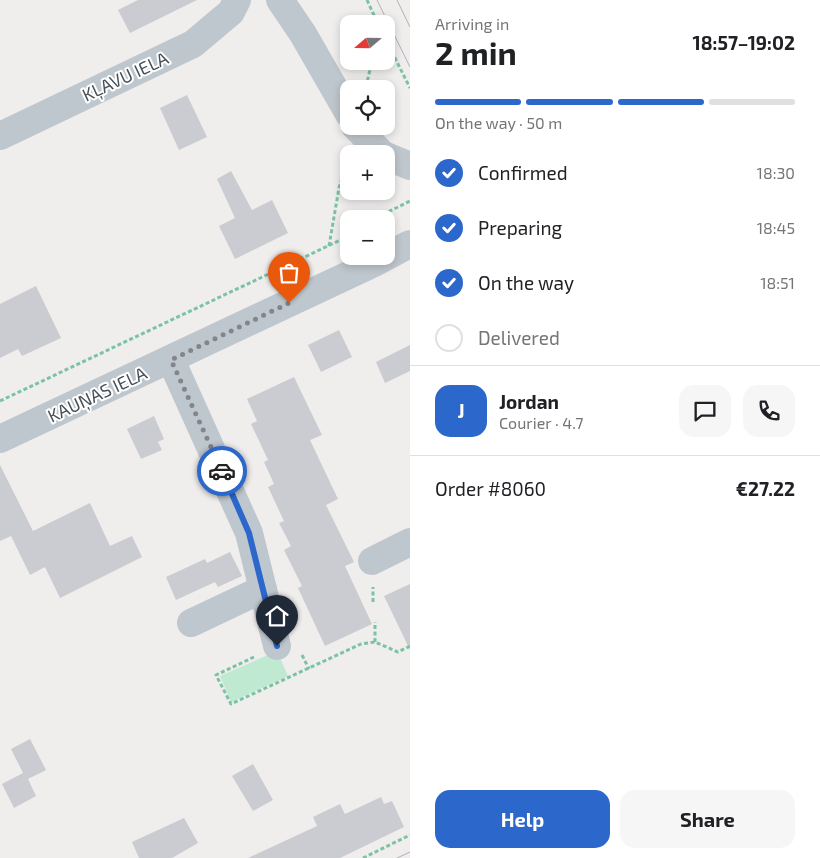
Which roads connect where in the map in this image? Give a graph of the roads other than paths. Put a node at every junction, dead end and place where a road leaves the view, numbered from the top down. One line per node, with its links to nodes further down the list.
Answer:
1 (237, 0): 5 (street, KĻAVU IELA)
2 (280, 0): 3 (street)
3 (340, 98)
4 (364, 135): 6 (street)
5 (0, 136)
6 (374, 145)
7 (395, 160): 8 (street)
8 (410, 166)
9 (410, 244): 10 (street, KAUŅAS IELA)
10 (171, 360): 11 (street, KAUŅAS IELA); 14 (street)
11 (0, 439)
12 (410, 542): 13 (street)
13 (372, 561)
14 (263, 589): 15 (street); 16 (street)
15 (191, 623)
16 (277, 646)

